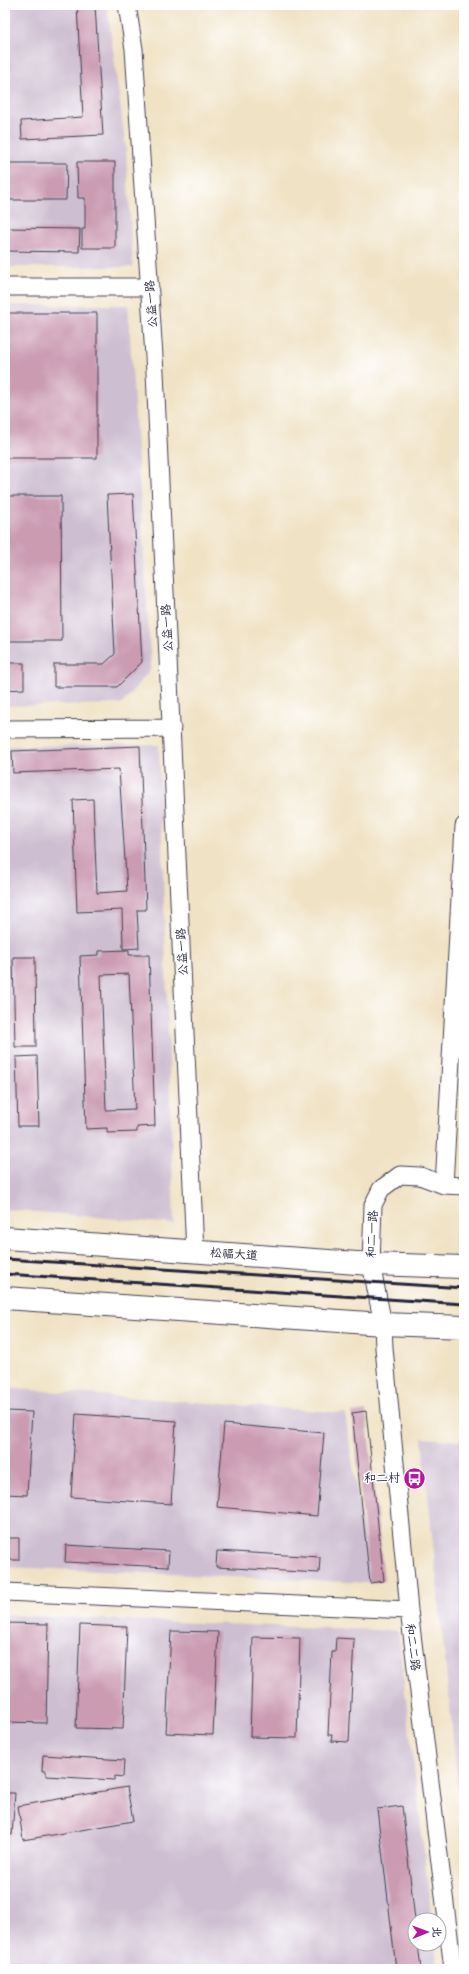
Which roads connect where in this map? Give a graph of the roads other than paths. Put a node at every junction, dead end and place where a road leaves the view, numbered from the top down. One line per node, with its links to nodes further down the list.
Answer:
1 (127, 5): 3 (street, 公益一路)
2 (5, 287): 3 (street)
3 (150, 287): 4 (street, 公益一路)
4 (172, 728): 5 (street); 12 (street, 公益一路)
5 (5, 729)
6 (464, 826): 7 (street)
7 (462, 906): 8 (street)
8 (458, 1044): 9 (street)
9 (444, 1185): 10 (street, 和二一路); 13 (street, 和二一路)
10 (464, 1186)
11 (5, 1238): 12 (main road, 松福大道)
12 (195, 1252): 13 (main road, 松福大道)
13 (371, 1264): 14 (main road, 松福大道); 16 (street, 和二一路)
14 (464, 1267)
15 (5, 1298): 16 (main road)
16 (384, 1324): 17 (main road); 19 (street, 和二二路)
17 (464, 1327)
18 (5, 1592): 19 (street)
19 (409, 1610): 20 (street, 和二二路)
20 (453, 1969)

